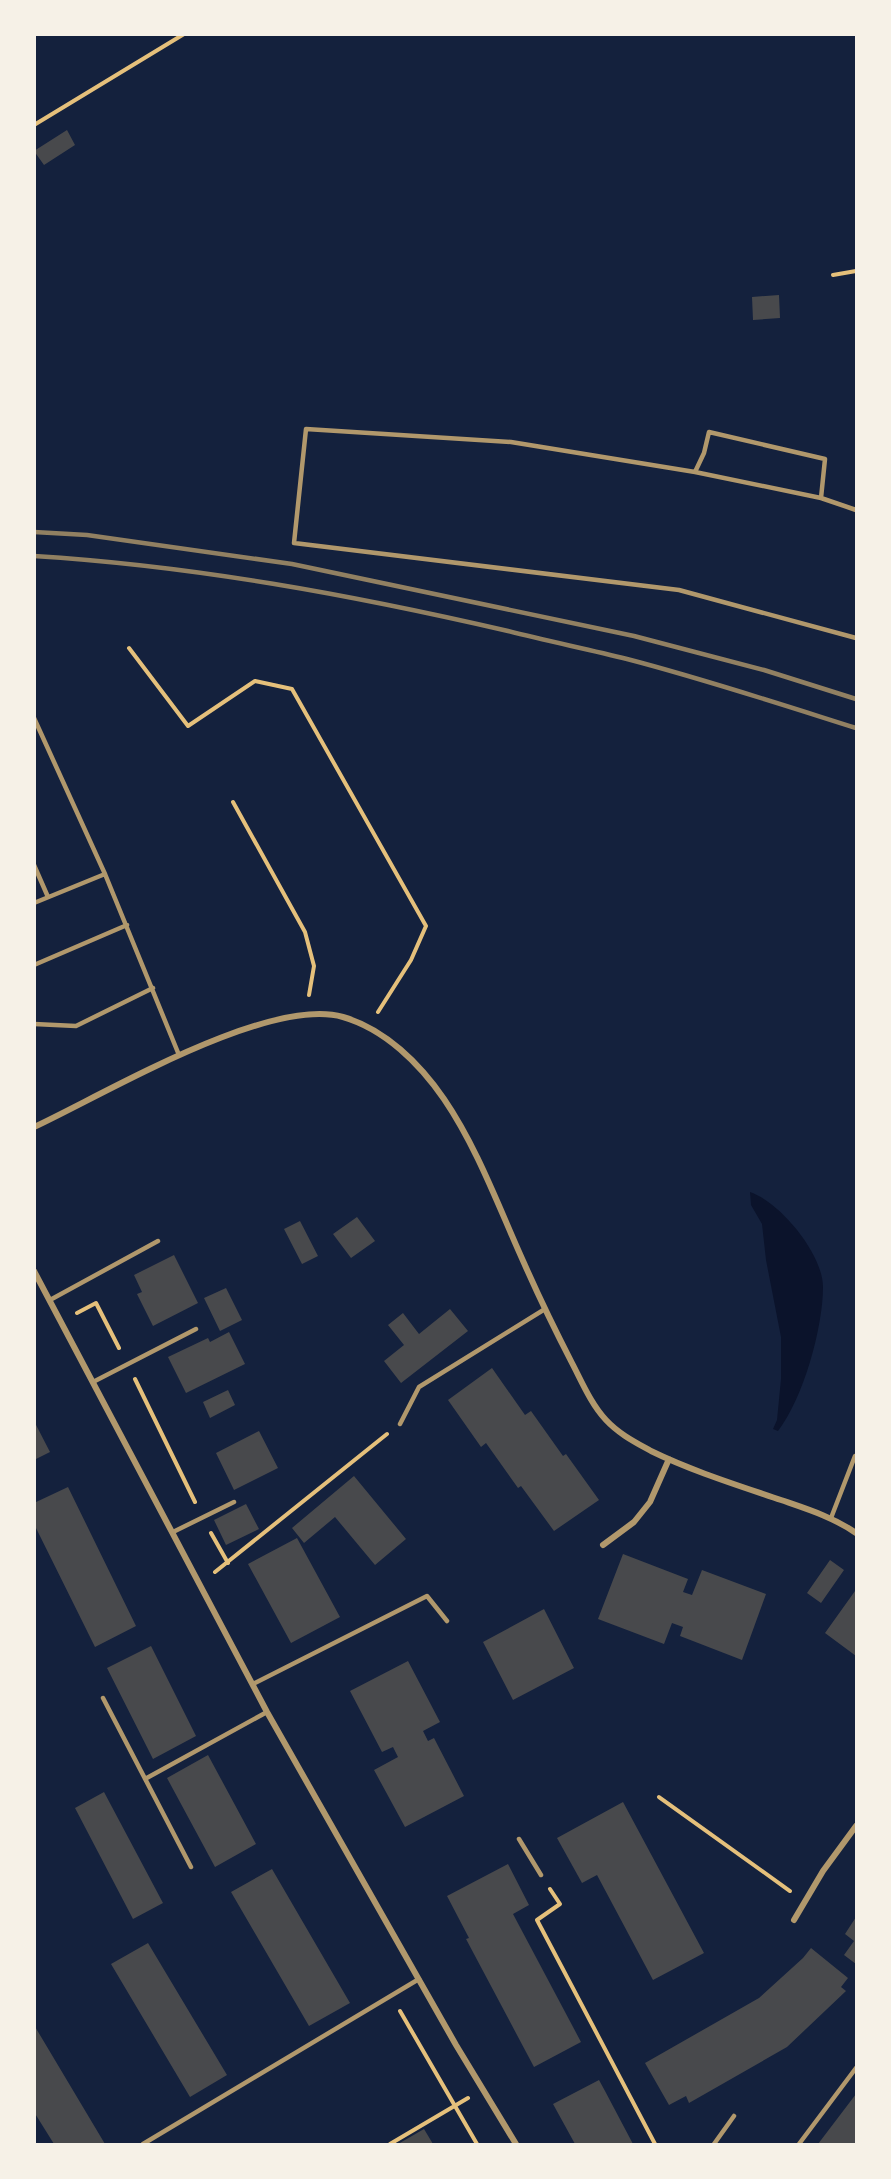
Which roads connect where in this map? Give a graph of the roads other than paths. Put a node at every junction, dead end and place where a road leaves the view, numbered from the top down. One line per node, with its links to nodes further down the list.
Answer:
1 (695, 472): 2 (lane); 2 (lane); 4 (lane)
2 (820, 498): 3 (lane)
3 (856, 510)
4 (856, 638)
5 (34, 718): 7 (lane)
6 (34, 865): 8 (lane)
7 (105, 874): 8 (lane); 10 (lane)
8 (48, 897): 9 (lane)
9 (34, 903)
10 (127, 925): 11 (lane); 12 (lane)
11 (34, 964)
12 (153, 988): 13 (lane); 14 (lane)
13 (34, 1024)
14 (179, 1055): 15 (street); 19 (street)
15 (34, 1127)
16 (158, 1241): 18 (lane)
17 (34, 1271): 18 (street)
18 (50, 1300): 21 (street)
19 (545, 1309): 22 (lane); 24 (street)
20 (196, 1329): 21 (lane)
21 (93, 1382): 27 (street)
22 (400, 1424)
23 (855, 1456): 26 (lane)
24 (669, 1459): 26 (street); 29 (street)
25 (234, 1502): 27 (lane)
26 (831, 1518): 28 (street)
27 (173, 1532): 31 (street)
28 (856, 1533)
29 (603, 1545)
30 (447, 1622): 31 (lane)
31 (253, 1684): 33 (street)
32 (103, 1698): 34 (lane)
33 (267, 1712): 34 (lane); 40 (street)
34 (145, 1779): 37 (lane)
35 (856, 1826): 39 (street)
36 (519, 1839): 38 (lane)
37 (191, 1867)
38 (541, 1875)
39 (794, 1920)
40 (419, 1979): 43 (lane); 44 (street)
41 (856, 2068): 46 (lane)
42 (734, 2116): 45 (lane)
43 (143, 2145)
44 (516, 2145)
45 (714, 2145)
46 (799, 2145)

